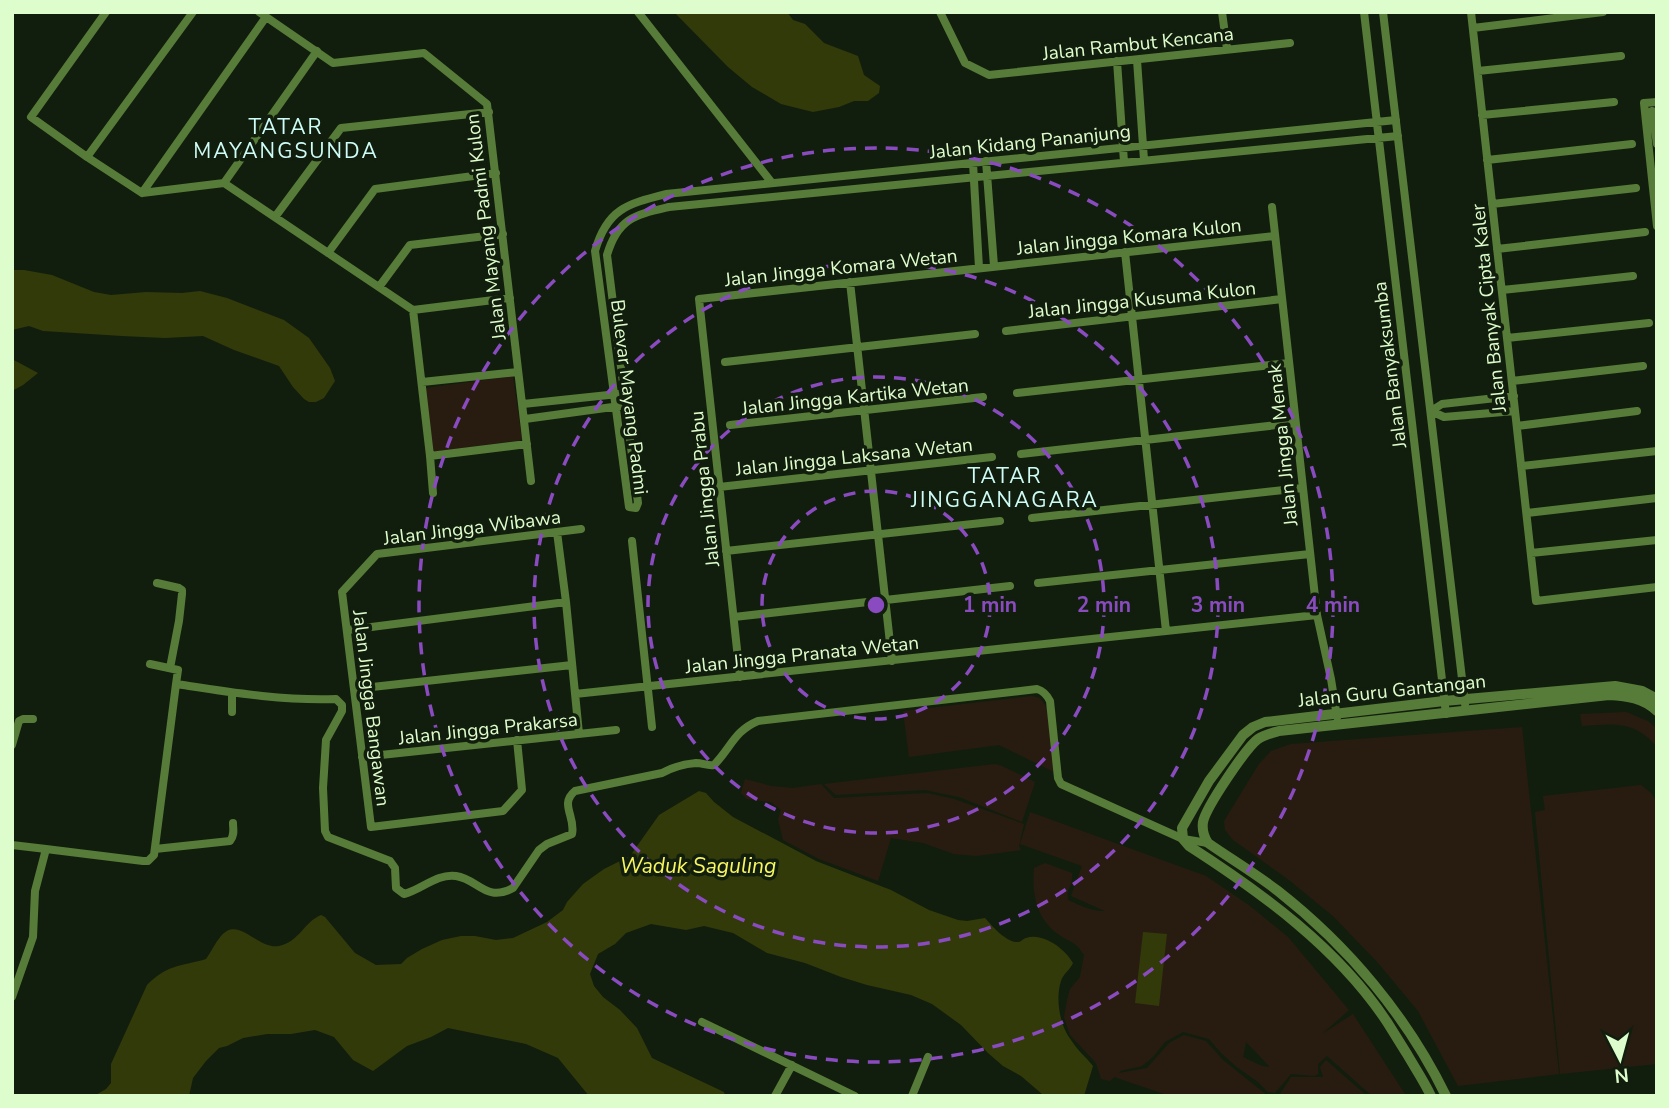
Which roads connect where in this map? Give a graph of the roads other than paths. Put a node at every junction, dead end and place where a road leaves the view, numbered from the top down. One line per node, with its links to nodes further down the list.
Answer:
1 (106, 12): 32 (street)
2 (192, 12): 32 (street)
3 (638, 12): 42 (street)
4 (940, 12): 17 (street, Jalan Rambut Kencana)
5 (1222, 12): 13 (street)
6 (1364, 12): 25 (street, Jalan Banyaksumba)
7 (1383, 12): 24 (street, Jalan Banyaksumba)
8 (1471, 12): 11 (street, Jalan Banyak Cipta Kaler)
9 (1603, 12): 11 (street)
10 (262, 15): 14 (street, Jalan Mayang Padmi Kulon); 45 (street)
11 (1473, 28): 18 (street, Jalan Banyak Cipta Kaler)
12 (1290, 43): 13 (street, Jalan Rambut Kencana)
13 (1227, 49): 16 (street, Jalan Rambut Kencana)
14 (317, 51): 22 (street, Jalan Mayang Padmi Kulon); 41 (street)
15 (1621, 56): 18 (street)
16 (1137, 60): 17 (street, Jalan Rambut Kencana); 30 (street)
17 (1117, 61): 31 (street)
18 (1478, 71): 23 (street, Jalan Banyak Cipta Kaler)
19 (1614, 102): 23 (street)
20 (1657, 102): 52 (street)
21 (1652, 111): 29 (street)
22 (489, 112): 38 (street, Jalan Mayang Padmi Kulon); 51 (street)
23 (1482, 115): 34 (street, Jalan Banyak Cipta Kaler)
24 (1396, 120): 25 (street, Jalan Kidang Pananjung); 26 (street, Jalan Banyaksumba)
25 (1377, 122): 27 (street, Jalan Banyaksumba); 30 (street, Jalan Kidang Pananjung)
26 (1398, 136): 27 (street, Jalan Kidang Pananjung); 90 (street, Jalan Banyaksumba)
27 (1379, 137): 33 (street, Jalan Kidang Pananjung); 146 (street, Jalan Banyaksumba)
28 (1633, 144): 34 (street)
29 (1657, 144)
30 (1143, 146): 31 (street, Jalan Kidang Pananjung); 33 (street)
31 (1122, 148): 35 (street, Jalan Kidang Pananjung); 36 (street)
32 (87, 157): 45 (street)
33 (1144, 160): 36 (street, Jalan Kidang Pananjung)
34 (1487, 160): 47 (street, Jalan Banyak Cipta Kaler)
35 (986, 161): 37 (street, Jalan Kidang Pananjung); 39 (street)
36 (1124, 162): 39 (street, Jalan Kidang Pananjung)
37 (973, 163): 40 (street); 42 (street, Jalan Kidang Pananjung)
38 (496, 173): 54 (street, Jalan Mayang Padmi Kulon); 58 (street)
39 (988, 175): 40 (street, Jalan Kidang Pananjung); 59 (street)
40 (974, 177): 48 (street, Jalan Kidang Pananjung); 59 (street)
41 (224, 183): 45 (street); 51 (street)
42 (772, 183): 44 (street, Jalan Kidang Pananjung)
43 (1636, 188): 47 (street)
44 (680, 192): 46 (street, Jalan Kidang Pananjung); 48 (street)
45 (142, 193)
46 (666, 194): 82 (street, Bulevar Mayang Padmi)
47 (1492, 204): 56 (street, Jalan Banyak Cipta Kaler)
48 (682, 206): 49 (street, Jalan Kidang Pananjung)
49 (670, 207): 81 (street, Bulevar Mayang Padmi)
50 (1272, 207): 55 (street, Jalan Jingga Menak)
51 (275, 216): 58 (street)
52 (1657, 226)
53 (1645, 232): 56 (street)
54 (502, 234): 62 (street); 64 (street, Jalan Mayang Padmi Kulon)
55 (1275, 236): 57 (street, Jalan Jingga Komara Kulon); 66 (street, Jalan Jingga Menak)
56 (1497, 249): 63 (street, Jalan Banyak Cipta Kaler)
57 (1125, 252): 59 (street, Jalan Jingga Komara Kulon); 68 (street)
58 (328, 253): 62 (street)
59 (987, 267): 61 (street, Jalan Jingga Komara Wetan)
60 (1633, 276): 63 (street)
61 (850, 282): 65 (street, Jalan Jingga Komara Wetan); 73 (street)
62 (379, 287): 67 (street)
63 (1502, 290): 72 (street, Jalan Banyak Cipta Kaler)
64 (510, 298): 67 (street); 77 (street, Jalan Mayang Padmi Kulon)
65 (699, 299): 106 (street, Jalan Jingga Prabu)
66 (1282, 299): 68 (street, Jalan Jingga Kusuma Kulon); 75 (street, Jalan Jingga Menak)
67 (413, 310): 80 (street)
68 (1132, 316): 70 (street, Jalan Jingga Kusuma Kulon); 78 (street)
69 (1649, 323): 72 (street)
70 (1006, 331)
71 (975, 334): 73 (street)
72 (1507, 338): 79 (street, Jalan Banyak Cipta Kaler)
73 (857, 347): 74 (street); 89 (street)
74 (725, 362)
75 (1289, 363): 78 (street); 94 (street, Jalan Jingga Menak)
76 (1643, 366): 79 (street)
77 (518, 372): 80 (street); 86 (street, Jalan Mayang Padmi Kulon)
78 (1139, 380): 83 (street); 97 (street)
79 (1512, 381): 84 (street, Jalan Banyak Cipta Kaler)
80 (422, 382): 101 (street)
81 (625, 393): 82 (street); 87 (street, Bulevar Mayang Padmi)
82 (613, 394): 86 (street); 88 (street, Bulevar Mayang Padmi)
83 (1017, 394)
84 (1514, 396): 90 (street); 91 (street, Jalan Banyak Cipta Kaler)
85 (982, 397): 89 (street, Jalan Jingga Kartika Wetan)
86 (523, 404): 93 (street, Jalan Mayang Padmi Kulon)
87 (626, 406): 88 (street); 88 (street, Bulevar Mayang Padmi)
88 (615, 407): 93 (street)
89 (864, 410): 95 (street, Jalan Jingga Kartika Wetan); 104 (street)
90 (1431, 411): 91 (street); 144 (street, Jalan Banyaksumba)
91 (1515, 411): 96 (street, Jalan Banyak Cipta Kaler)
92 (1637, 411): 96 (street)
93 (525, 419): 98 (street, Jalan Mayang Padmi Kulon)
94 (1295, 423): 97 (street); 107 (street, Jalan Jingga Menak)
95 (730, 425)
96 (1517, 426): 103 (street, Jalan Banyak Cipta Kaler)
97 (1145, 440): 100 (street); 110 (street)
98 (527, 444): 101 (street); 105 (street, Jalan Mayang Padmi Kulon)
99 (1657, 451): 103 (street)
100 (1021, 454)
101 (430, 456): 108 (street)
102 (992, 457): 104 (street, Jalan Jingga Laksana Wetan)
103 (1521, 466): 111 (street, Jalan Banyak Cipta Kaler)
104 (871, 470): 106 (street, Jalan Jingga Laksana Wetan); 116 (street)
105 (531, 481)
106 (719, 487): 119 (street, Jalan Jingga Prabu)
107 (1302, 488): 110 (street); 121 (street, Jalan Jingga Menak)
108 (433, 493)
109 (1657, 498): 111 (street)
110 (1152, 505): 112 (street); 122 (street)
111 (1527, 513): 120 (street, Jalan Banyak Cipta Kaler)
112 (1032, 518)
113 (1000, 521): 116 (street)
114 (581, 529): 115 (street, Jalan Jingga Wibawa)
115 (557, 532): 127 (street, Jalan Jingga Wibawa); 129 (street)
116 (878, 535): 119 (street); 128 (street)
117 (1657, 540): 120 (street)
118 (632, 541): 140 (street)
119 (726, 551): 131 (street, Jalan Jingga Prabu)
120 (1531, 553): 126 (street, Jalan Banyak Cipta Kaler)
121 (1310, 554): 122 (street); 130 (street, Jalan Jingga Menak)
122 (1160, 570): 124 (street); 133 (street)
123 (157, 583): 137 (street)
124 (1038, 583)
125 (1010, 586): 128 (street)
126 (1657, 587)
127 (342, 592): 132 (street, Jalan Jingga Bangawan)
128 (885, 600): 131 (street); 134 (street)
129 (566, 602): 132 (street); 136 (street)
130 (1317, 615): 133 (street, Jalan Jingga Pranata Wetan); 151 (street, Jalan Jingga Menak)
131 (734, 617): 138 (street, Jalan Jingga Prabu)
132 (348, 630): 141 (street, Jalan Jingga Bangawan)
133 (1166, 631): 134 (street, Jalan Jingga Pranata Wetan)
134 (892, 660): 138 (street, Jalan Jingga Pranata Wetan)
135 (150, 664): 137 (street)
136 (572, 665): 141 (street); 143 (street)
137 (170, 668): 139 (street)
138 (740, 677): 140 (street, Jalan Jingga Pranata Wetan)
139 (176, 684): 142 (street); 164 (street)
140 (647, 687): 143 (street, Jalan Jingga Pranata Wetan); 153 (street)
141 (354, 689): 158 (street, Jalan Jingga Bangawan)
142 (232, 693): 148 (street); 160 (street)
143 (575, 694): 155 (street)
144 (1464, 699): 145 (street, Jalan Guru Gantangan); 146 (street, Jalan Guru Gantangan); 149 (street, Jalan Banyaksumba)
145 (1657, 699)
146 (1444, 701): 150 (street, Jalan Banyaksumba); 151 (street, Jalan Guru Gantangan)
147 (1657, 711): 149 (street, Jalan Guru Gantangan)
148 (232, 712)
149 (1466, 712): 150 (street, Jalan Guru Gantangan)
150 (1446, 714): 151 (street, Jalan Guru Gantangan)
151 (1337, 718): 160 (street, Jalan Guru Gantangan); 161 (street, Jalan Guru Gantangan)
152 (33, 719): 157 (street)
153 (652, 727)
154 (617, 730): 155 (street, Jalan Jingga Prakarsa)
155 (579, 734): 156 (street, Jalan Jingga Prakarsa)
156 (517, 740): 158 (street, Jalan Jingga Prakarsa); 158 (street, Jalan Jingga Bangawan)
157 (12, 745)
158 (362, 757)
159 (233, 822): 164 (street)
160 (1182, 834): 161 (street); 172 (street)
161 (1208, 843): 173 (street)
162 (12, 845): 163 (street)
163 (46, 849): 164 (street); 165 (street)
164 (155, 849)
165 (12, 997)
166 (702, 1022): 168 (street)
167 (928, 1057): 171 (street)
168 (792, 1065): 169 (street); 170 (street)
169 (775, 1096)
170 (855, 1096)
171 (912, 1096)
172 (1431, 1096)
173 (1446, 1096)

